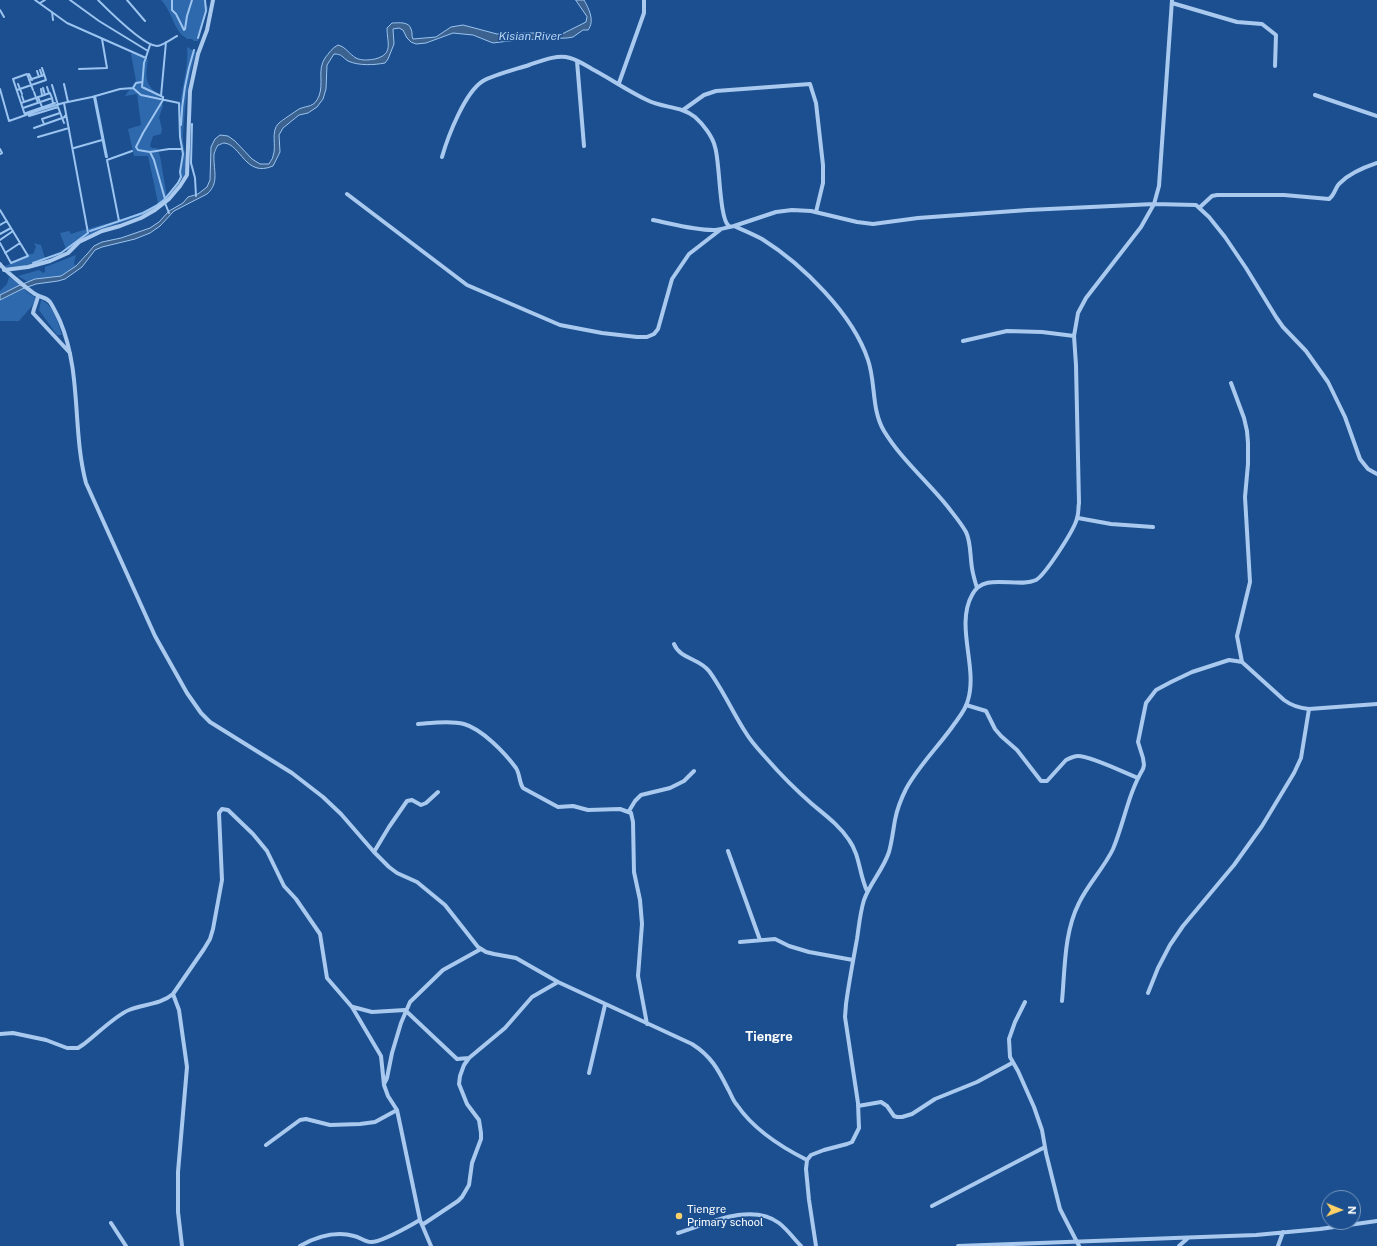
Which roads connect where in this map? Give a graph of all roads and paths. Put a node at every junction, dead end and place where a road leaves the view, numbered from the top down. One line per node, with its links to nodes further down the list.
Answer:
1 (212, 0): 22 (street)
2 (644, 0): 6 (street)
3 (1172, 1): 5 (street); 14 (street)
4 (577, 61): 6 (street); 10 (street); 11 (street)
5 (1275, 66)
6 (619, 83): 8 (street)
7 (1315, 95): 9 (street)
8 (683, 110): 16 (street); 18 (street)
9 (1377, 116)
10 (584, 146)
11 (442, 157)
12 (1377, 163): 15 (street)
13 (347, 194): 20 (street)
14 (1154, 204): 15 (street); 16 (street); 24 (street)
15 (1199, 208): 28 (street)
16 (816, 212): 19 (street)
17 (653, 220): 20 (street)
18 (729, 226): 19 (street); 20 (street)
19 (734, 226): 31 (street)
20 (720, 230)
21 (0, 264): 22 (street)
22 (4, 270): 23 (street)
23 (37, 295): 26 (street); 26 (street)
24 (1074, 336): 25 (street); 29 (street)
25 (963, 341)
26 (71, 355): 43 (street)
27 (1231, 382): 33 (street)
28 (1377, 474)
29 (1078, 518): 30 (street); 31 (street)
30 (1153, 527)
31 (977, 588): 35 (street)
32 (674, 644): 44 (street)
33 (1242, 662): 36 (street); 39 (street)
34 (1377, 704): 36 (street)
35 (966, 705): 39 (street); 44 (street)
36 (1309, 709): 50 (street)
37 (418, 724): 41 (street)
38 (694, 772): 41 (street)
39 (1138, 778): 52 (street)
40 (438, 792): 43 (street)
41 (629, 811): 57 (street)
42 (728, 851): 45 (street)
43 (374, 852): 47 (street)
44 (867, 891): 48 (street)
45 (760, 940): 46 (street); 48 (street)
46 (740, 942)
47 (481, 949): 49 (street); 56 (street)
48 (853, 960): 63 (street)
49 (558, 982): 54 (street); 59 (street)
50 (1148, 993)
51 (173, 994): 55 (street); 58 (street); 78 (street)
52 (1062, 1001)
53 (1025, 1002): 60 (street)
54 (606, 1005): 57 (street); 61 (street)
55 (352, 1006): 56 (street); 62 (street)
56 (405, 1010): 59 (street); 62 (street)
57 (647, 1024): 67 (street)
58 (0, 1034)
59 (469, 1058): 72 (street)
60 (1012, 1063): 63 (street); 66 (street)
61 (589, 1073)
62 (384, 1085): 64 (street)
63 (858, 1106): 67 (street)
64 (397, 1110): 65 (street); 69 (street)
65 (266, 1145)
66 (1045, 1147): 68 (street); 76 (street)
67 (807, 1160): 82 (street)
68 (932, 1206)
69 (420, 1220): 72 (street); 79 (street)
70 (1377, 1221): 73 (street)
71 (110, 1223): 77 (street)
72 (422, 1225): 80 (street)
73 (1283, 1232): 75 (street); 86 (street)
74 (678, 1233): 81 (street)
75 (1188, 1238): 76 (street); 85 (street)
76 (1076, 1241): 83 (street); 84 (street)
77 (126, 1246)
78 (182, 1246)
79 (300, 1246)
80 (431, 1246)
81 (801, 1246)
82 (816, 1246)
83 (958, 1246)
84 (1079, 1246)
85 (1179, 1246)
86 (1278, 1246)

